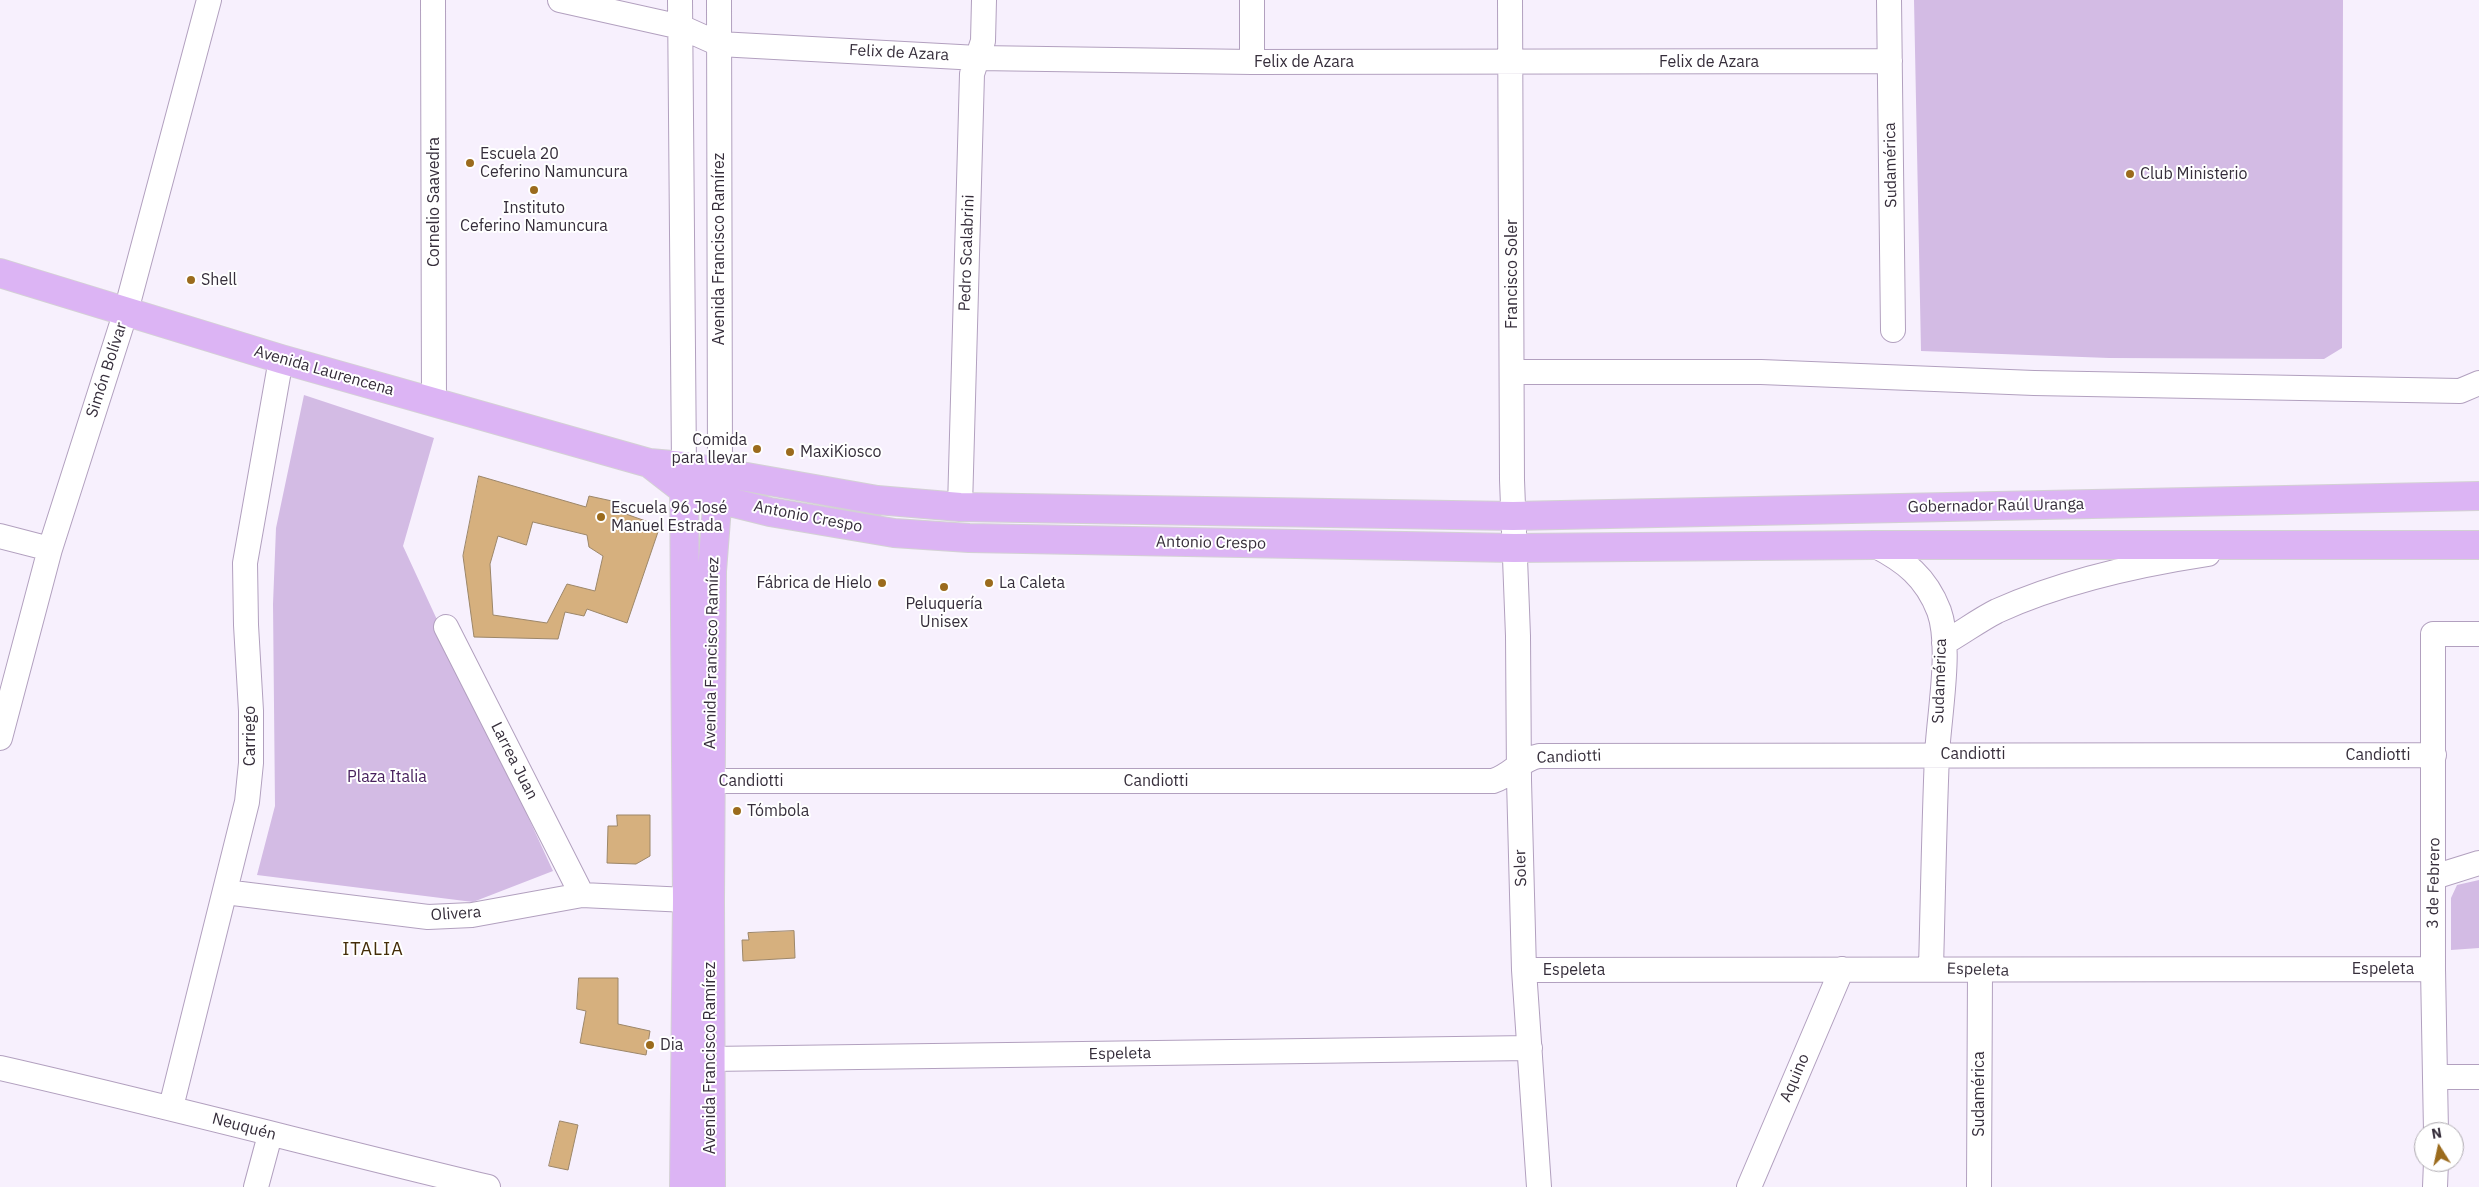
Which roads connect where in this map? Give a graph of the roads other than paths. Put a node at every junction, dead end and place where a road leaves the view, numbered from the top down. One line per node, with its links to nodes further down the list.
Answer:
1 (209, 0): 17 (street, Simón Bolívar)
2 (433, 0): 22 (street, Cornelio Saavedra)
3 (560, 0): 10 (street)
4 (680, 0): 10 (street, Avenida Francisco Ramírez)
5 (719, 0): 11 (street, Avenida Francisco Ramírez)
6 (984, 0): 12 (street, Pedro Scalabrini)
7 (1252, 0): 14 (street)
8 (1510, 0): 15 (street, Francisco Soler)
9 (1889, 0): 13 (street, Sudamérica)
10 (681, 27): 11 (street); 24 (street, Avenida Francisco Ramírez)
11 (719, 44): 12 (street, Felix de Azara); 25 (street, Avenida Francisco Ramírez)
12 (978, 58): 14 (street, Felix de Azara); 27 (street, Pedro Scalabrini)
13 (1890, 61): 15 (street, Felix de Azara); 18 (street, Sudamérica)
14 (1252, 62): 15 (street, Felix de Azara)
15 (1510, 62): 20 (street, Francisco Soler)
16 (0, 273): 17 (main road, Avenida Laurencena)
17 (126, 311): 19 (main road, Avenida Laurencena); 34 (street, Simón Bolívar)
18 (1893, 330)
19 (281, 359): 22 (main road, Avenida Laurencena); 45 (street, Carriego)
20 (1513, 372): 21 (street); 28 (street, Francisco Soler)
21 (2479, 383)
22 (434, 403): 23 (main road, Avenida Laurencena)
23 (649, 463): 24 (main road, Antonio Crespo)
24 (684, 478): 25 (main road, Antonio Crespo); 47 (main road, Avenida Francisco Ramírez)
25 (719, 485): 27 (main road, Antonio Crespo); 33 (main road, Antonio Crespo); 42 (main road, Avenida Francisco Ramírez)
26 (2479, 496): 28 (main road, Gobernador Raúl Uranga)
27 (960, 507): 28 (main road, Antonio Crespo)
28 (1513, 516): 33 (street, Francisco Soler)
29 (0, 536): 34 (street)
30 (1874, 545): 31 (main road); 33 (main road); 37 (street, Sudamérica)
31 (2265, 545): 32 (main road); 37 (street)
32 (2479, 545)
33 (1514, 548): 41 (street, Soler)
34 (50, 550): 38 (street, Simón Bolívar)
35 (446, 627): 46 (street, Larrea Juan)
36 (2479, 634): 40 (street, 3 de Febrero)
37 (1944, 643): 39 (street, Sudamérica)
38 (0, 738)
39 (1937, 754): 40 (street, Candiotti); 41 (street, Candiotti); 48 (street, Sudamérica)
40 (2434, 755): 44 (street, 3 de Febrero)
41 (1519, 766): 42 (street, Candiotti); 51 (street, Soler)
42 (710, 781): 54 (main road, Avenida Francisco Ramírez)
43 (2479, 863): 44 (street)
44 (2434, 877): 50 (street, 3 de Febrero)
45 (225, 892): 46 (street, Olivera); 58 (street, Carriego)
46 (582, 895): 47 (street, Olivera)
47 (686, 900): 64 (main road, Avenida Francisco Ramírez)
48 (1931, 968): 49 (street, Espeleta); 52 (street, Espeleta)
49 (1842, 969): 51 (street, Espeleta); 67 (street, Aquino)
50 (2433, 969): 52 (street, Espeleta); 56 (street, 3 de Febrero)
51 (1524, 970): 53 (street, Soler)
52 (1980, 971): 68 (street, Sudamérica)
53 (1530, 1048): 54 (street, Espeleta); 66 (street, Soler)
54 (709, 1059): 65 (main road, Avenida Francisco Ramírez)
55 (0, 1068): 58 (street, Neuquén)
56 (2436, 1077): 57 (street); 59 (street, 3 de Febrero)
57 (2479, 1077)
58 (170, 1107): 60 (street, Neuquén)
59 (2436, 1122)
60 (270, 1135): 62 (street); 63 (street, Neuquén)
61 (2436, 1172): 69 (street)
62 (256, 1187)
63 (488, 1187)
64 (684, 1187)
65 (711, 1187)
66 (1539, 1187)
67 (1749, 1187)
68 (1979, 1187)
69 (2435, 1187)

